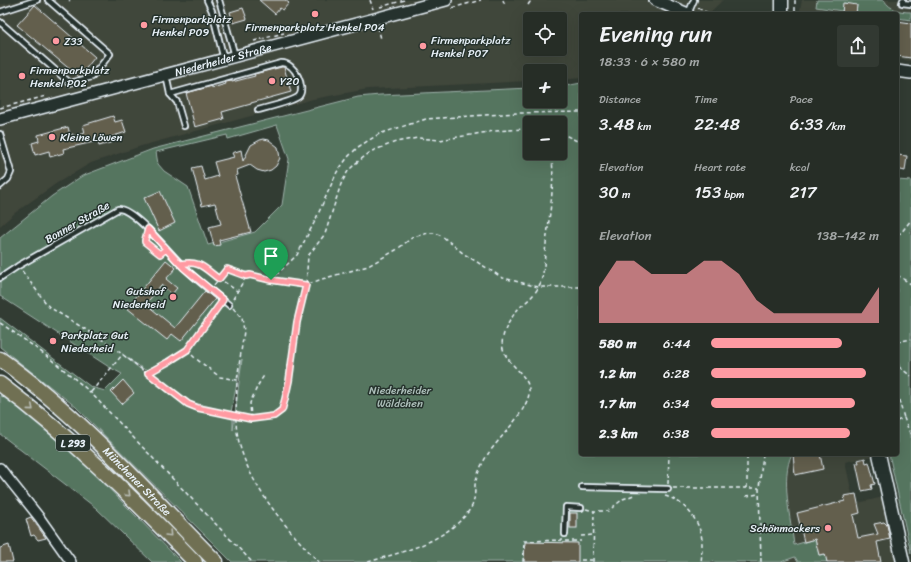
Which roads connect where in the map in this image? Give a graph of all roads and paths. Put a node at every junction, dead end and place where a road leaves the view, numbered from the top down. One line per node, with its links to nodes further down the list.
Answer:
1 (37, 0): 19 (lane)
2 (48, 0): 25 (lane)
3 (207, 0): 28 (lane)
4 (219, 0): 28 (lane)
5 (370, 0): 17 (path)
6 (446, 0): 28 (street, Niederheider Straße)
7 (503, 0): 15 (path)
8 (528, 0): 16 (path)
9 (655, 0): 20 (street)
10 (694, 0): 21 (lane)
11 (782, 0): 23 (main road)
12 (795, 0): 24 (path)
13 (903, 0): 14 (lane)
14 (911, 4)
15 (505, 5)
16 (528, 5)
17 (373, 9)
18 (700, 10): 22 (path)
19 (0, 12)
20 (683, 12)
21 (689, 12)
22 (705, 12)
23 (782, 12)
24 (795, 12)
25 (0, 22)
26 (379, 29): 27 (path)
27 (381, 39)
28 (229, 58): 31 (street, Niederheider Straße)
29 (899, 71): 30 (street)
30 (911, 73)
31 (166, 75): 32 (lane); 35 (street, Niederheider Straße)
32 (170, 94): 33 (lane); 36 (lane)
33 (258, 110)
34 (579, 112): 53 (path)
35 (0, 119)
36 (184, 126)
37 (523, 129): 55 (path)
38 (0, 134): 42 (lane)
39 (567, 136): 40 (path)
40 (579, 141)
41 (551, 160): 57 (path)
42 (0, 186)
43 (911, 220): 45 (path)
44 (148, 229): 46 (lane, Bonner Straße); 46 (path); 48 (lane, Bonner Straße)
45 (899, 234)
46 (166, 249): 47 (lane, Bonner Straße)
47 (180, 264): 52 (path); 58 (lane, Bonner Straße)
48 (18, 266): 51 (lane, Bonner Straße); 66 (path)
49 (246, 276): 52 (path); 53 (path); 59 (path)
50 (899, 276): 54 (path)
51 (0, 278)
52 (219, 279): 58 (path); 59 (path)
53 (271, 280): 55 (path)
54 (911, 284)
55 (306, 285): 57 (path); 78 (path)
56 (579, 287): 57 (path)
57 (538, 288): 109 (path)
58 (210, 289): 60 (lane, Bonner Straße)
59 (237, 291): 61 (path)
60 (223, 300): 61 (lane, Bonner Straße); 65 (path)
61 (229, 305): 72 (path)
62 (0, 323): 74 (path)
63 (911, 339): 64 (path)
64 (899, 342)
65 (187, 350): 69 (path); 72 (path)
66 (123, 354): 69 (path); 74 (path)
67 (0, 359): 95 (highway, Münchener Straße / L 293)
68 (899, 368): 71 (path)
69 (148, 373): 76 (path)
70 (265, 374): 78 (path)
71 (911, 376)
72 (237, 380): 76 (path)
73 (0, 384): 104 (highway, Münchener Straße / L 293, one-way to 104)
74 (91, 393): 107 (path)
75 (899, 400): 77 (path)
76 (236, 416): 78 (path); 108 (path)
77 (904, 418): 79 (path); 80 (path)
78 (251, 419)
79 (899, 420)
80 (911, 436)
81 (669, 456): 87 (path)
82 (747, 456): 87 (path)
83 (763, 456): 88 (path)
84 (879, 456): 113 (main road)
85 (0, 468): 103 (street)
86 (582, 487): 89 (lane)
87 (747, 488): 88 (path)
88 (759, 488): 90 (path)
89 (668, 489)
90 (759, 494): 93 (path); 112 (path)
91 (636, 495): 97 (path)
92 (664, 496): 111 (path)
93 (746, 496)
94 (581, 508): 96 (lane)
95 (183, 529): 105 (highway, Münchener Straße / L 293); 106 (highway)
96 (565, 534): 99 (path)
97 (593, 535): 98 (path); 102 (path)
98 (581, 536)
99 (564, 541): 100 (path); 110 (path)
100 (581, 541)
101 (581, 560): 102 (path)
102 (593, 561)
103 (71, 562)
104 (196, 562)
105 (216, 562)
106 (226, 562)
107 (252, 562)
108 (320, 562)
109 (368, 562)
110 (523, 562)
111 (702, 562)
112 (761, 562)
113 (903, 562)

